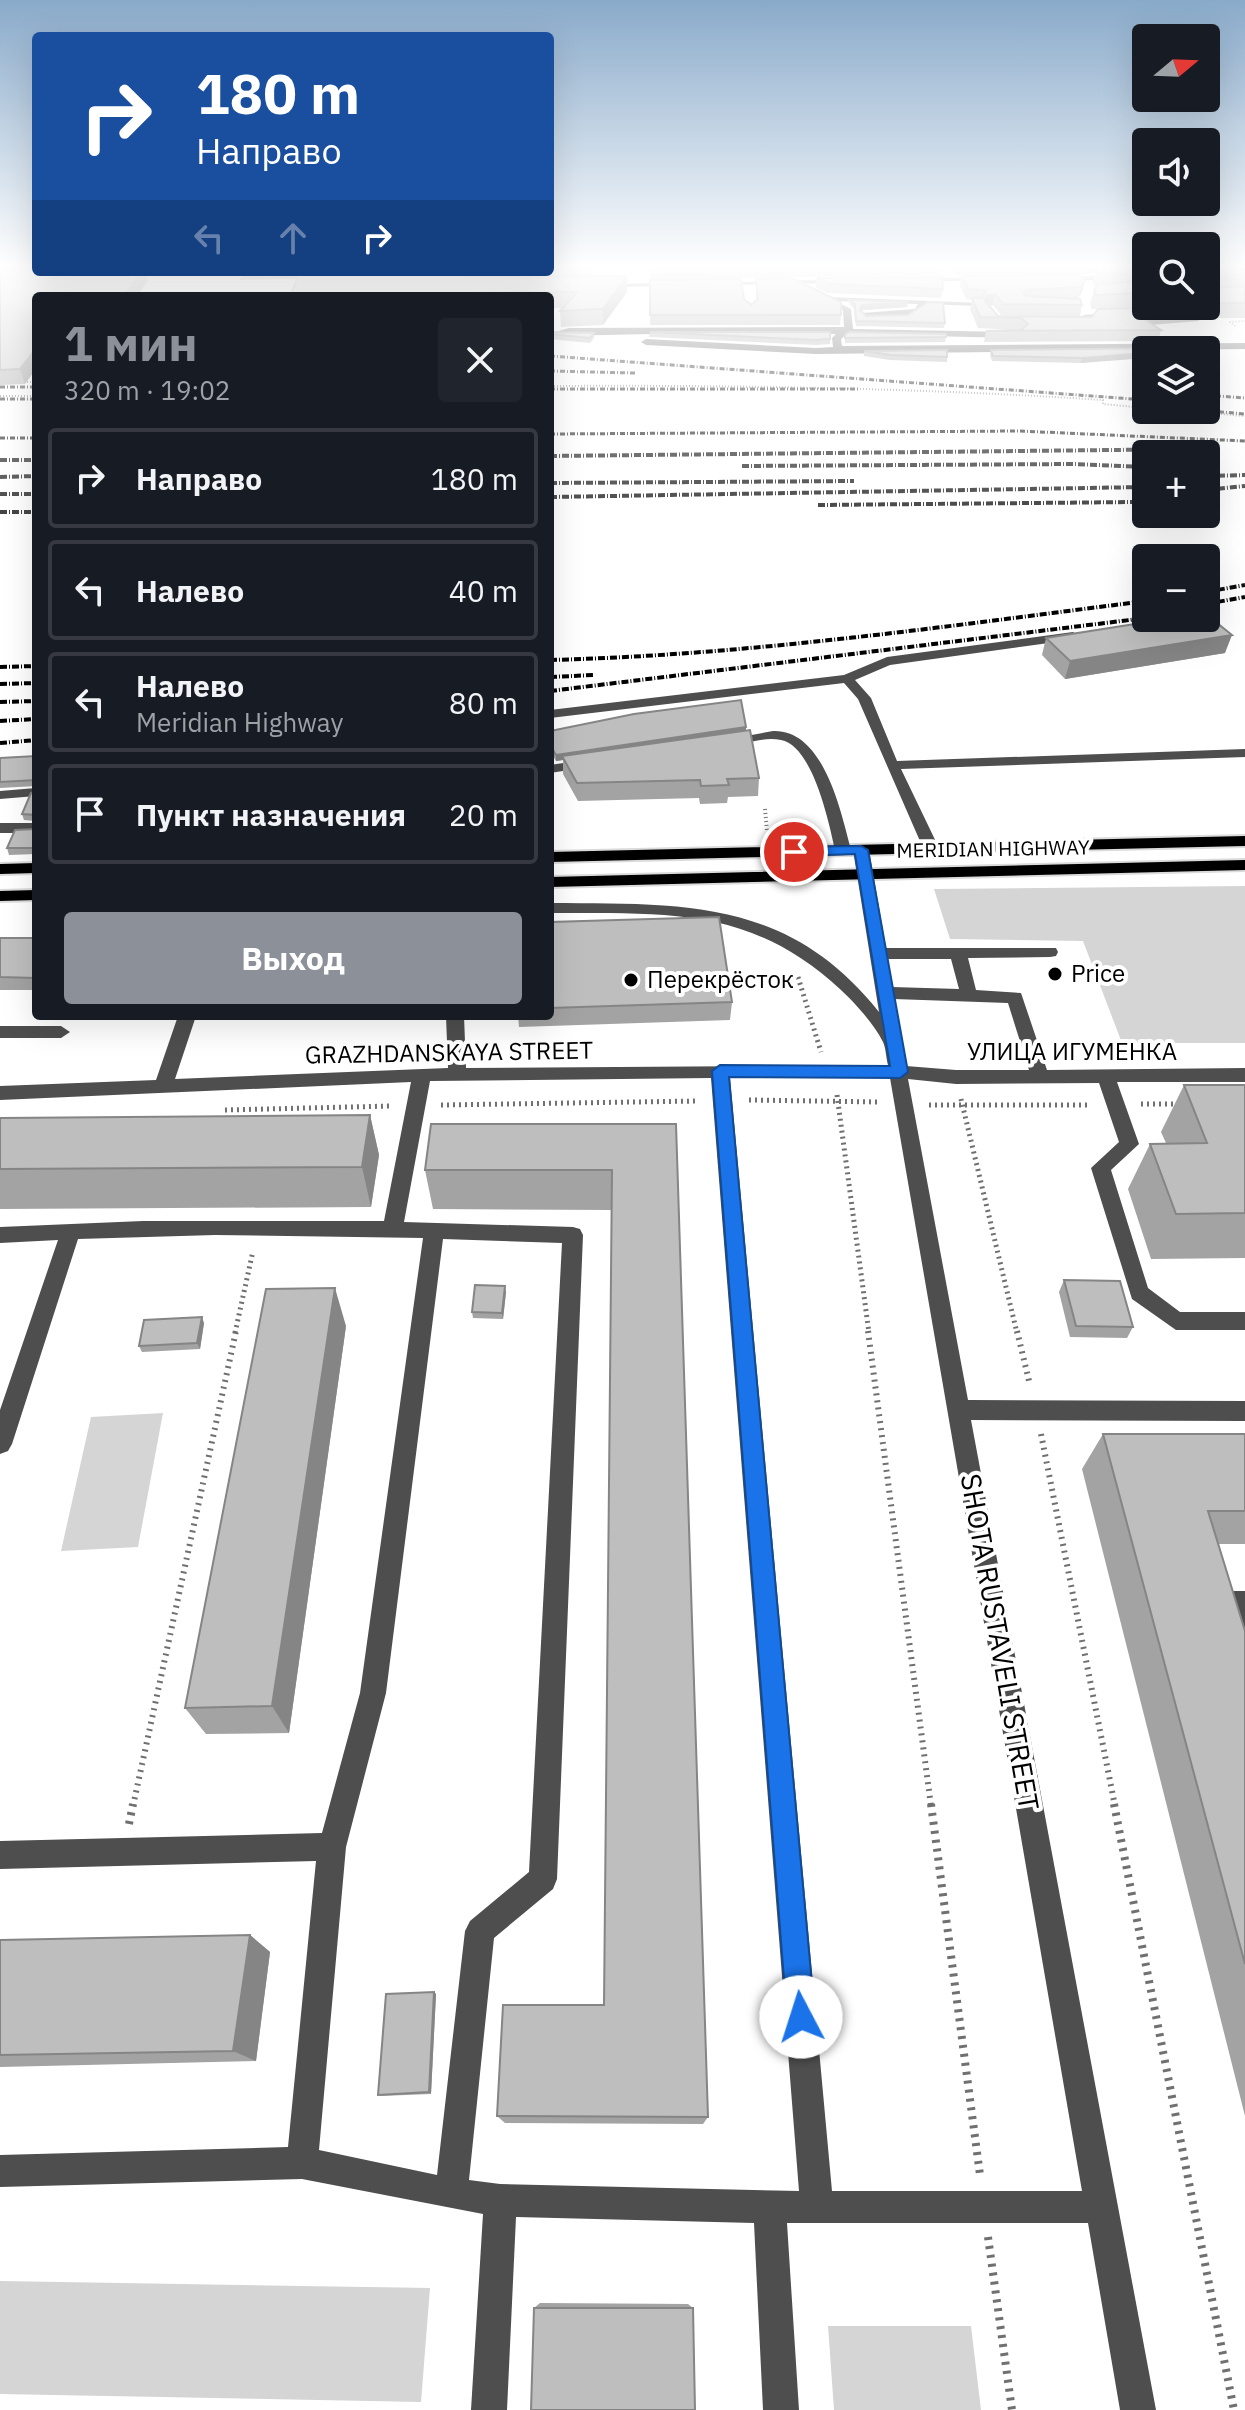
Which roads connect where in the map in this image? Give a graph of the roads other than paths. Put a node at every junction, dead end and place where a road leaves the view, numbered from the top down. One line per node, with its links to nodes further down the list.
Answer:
1 (1092, 633): 2 (street)
2 (847, 679): 3 (street); 7 (street)
3 (554, 714)
4 (705, 746): 15 (street)
5 (1245, 753): 7 (street)
6 (612, 760): 8 (street)
7 (892, 765): 14 (street)
8 (554, 768)
9 (32, 792): 10 (street)
10 (0, 795)
11 (0, 828): 12 (street)
12 (32, 828)
13 (1245, 841): 14 (main road, MERIDIAN HIGHWAY)
14 (931, 848): 16 (main road, MERIDIAN HIGHWAY)
15 (843, 850): 16 (main road, MERIDIAN HIGHWAY); 17 (main road, MERIDIAN HIGHWAY)
16 (861, 850): 21 (street, SHOTA RUSTAVELI STREET)
17 (554, 857)
18 (1245, 865): 21 (main road, MERIDIAN HIGHWAY)
19 (32, 868): 20 (main road)
20 (0, 869)
21 (865, 874): 22 (main road, MERIDIAN HIGHWAY); 28 (street, SHOTA RUSTAVELI STREET)
22 (554, 882)
23 (32, 895): 24 (main road)
24 (0, 896)
25 (554, 908): 35 (street)
26 (958, 952): 27 (street); 28 (street); 30 (street)
27 (1050, 952)
28 (879, 954): 29 (street, SHOTA RUSTAVELI STREET)
29 (885, 993): 30 (street); 35 (street, SHOTA RUSTAVELI STREET)
30 (969, 995): 42 (street)
31 (186, 1020): 43 (street)
32 (455, 1020): 39 (street)
33 (0, 1032): 34 (street)
34 (61, 1032)
35 (895, 1045): 37 (street, SHOTA RUSTAVELI STREET)
36 (720, 1071): 37 (street, GRAZHDANSKAYA STREET); 39 (street, GRAZHDANSKAYA STREET); 62 (street)
37 (900, 1072): 42 (street, УЛИЦА ИГУМЕНКА); 50 (street, SHOTA RUSTAVELI STREET)
38 (422, 1075): 39 (street, GRAZHDANSKAYA STREET); 43 (street, GRAZHDANSKAYA STREET); 45 (street)
39 (457, 1075)
40 (1245, 1075): 41 (street, УЛИЦА ИГУМЕНКА)
41 (1106, 1076): 42 (street, УЛИЦА ИГУМЕНКА); 49 (street)
42 (1040, 1077)
43 (163, 1086): 44 (street, GRAZHDANSKAYA STREET)
44 (0, 1093)
45 (393, 1227): 46 (street); 47 (street)
46 (71, 1230): 48 (street); 52 (street)
47 (434, 1230): 55 (street); 59 (street)
48 (0, 1235)
49 (1245, 1321)
50 (958, 1410): 51 (street); 63 (street, SHOTA RUSTAVELI STREET)
51 (1245, 1411)
52 (0, 1444)
53 (1245, 1603): 54 (street)
54 (1245, 1642)
55 (332, 1847): 56 (street); 57 (street)
56 (0, 1855)
57 (302, 2163): 58 (street); 59 (street)
58 (0, 2171)
59 (451, 2194): 60 (street)
60 (500, 2200): 61 (street); 64 (street)
61 (770, 2207): 62 (street); 65 (street)
62 (817, 2207): 63 (street)
63 (1102, 2207): 66 (street, SHOTA RUSTAVELI STREET)
64 (489, 2410)
65 (781, 2410)
66 (1138, 2410)

